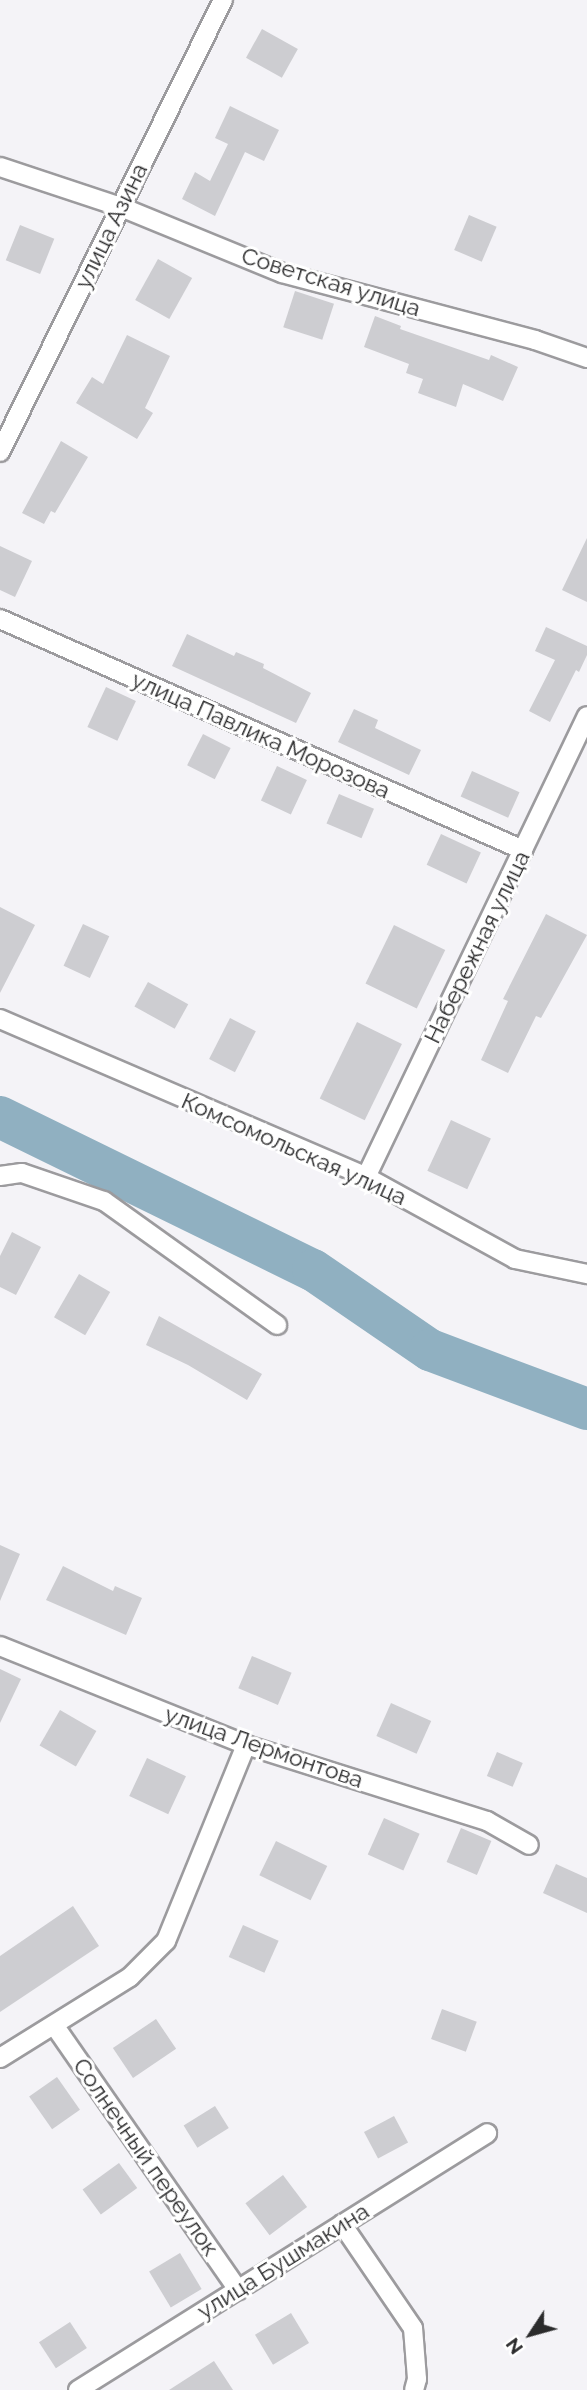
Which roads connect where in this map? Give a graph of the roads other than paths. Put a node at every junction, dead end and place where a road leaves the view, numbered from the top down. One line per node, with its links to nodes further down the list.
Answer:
1 (223, 0): 3 (street, улица Азина)
2 (0, 167): 3 (street, Советская улица)
3 (121, 207): 4 (street, Советская улица); 5 (street, улица Азина)
4 (587, 358)
5 (0, 452)
6 (0, 619): 8 (street, улица Павлика Морозова)
7 (587, 716): 8 (street, Набережная улица)
8 (523, 850): 11 (street, Набережная улица)
9 (0, 1019): 11 (street, Комсомольская улица)
10 (0, 1176): 13 (street)
11 (366, 1177): 12 (street, Комсомольская улица)
12 (587, 1274)
13 (277, 1325)
14 (0, 1646): 15 (street, улица Лермонтова)
15 (246, 1745): 16 (street, улица Лермонтова); 17 (street)
16 (529, 1844)
17 (54, 2025): 18 (street); 21 (street, Солнечный переулок)
18 (0, 2058)
19 (487, 2133): 20 (street, улица Бушмакина)
20 (342, 2224): 21 (street, улица Бушмакина); 23 (street)
21 (238, 2290): 22 (street, улица Бушмакина)
22 (78, 2390)
23 (415, 2390)

